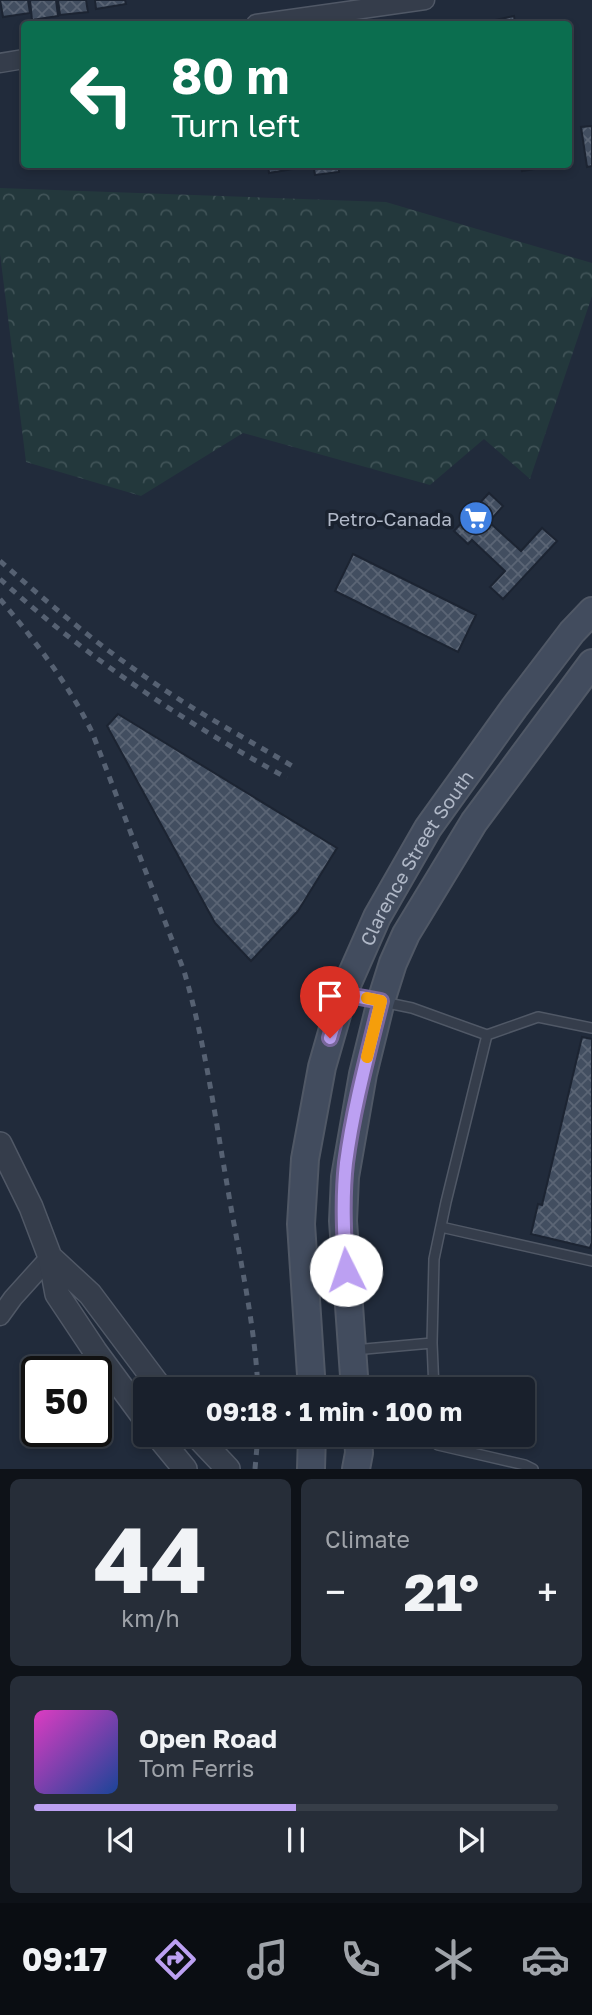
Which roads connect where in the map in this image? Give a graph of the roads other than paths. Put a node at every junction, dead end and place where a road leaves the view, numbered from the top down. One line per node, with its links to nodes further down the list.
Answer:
1 (425, 0): 2 (street)
2 (305, 8): 3 (street)
3 (265, 21)
4 (21, 60): 5 (street)
5 (0, 63)
6 (592, 611): 8 (main road, Clarence Street South)
7 (592, 663): 9 (main road, Clarence Street South)
8 (343, 994): 9 (lane); 20 (main road, Clarence Street South)
9 (381, 1001): 11 (lane); 18 (main road, Clarence Street South)
10 (592, 1028): 11 (lane)
11 (487, 1035): 13 (lane)
12 (0, 1144): 14 (street)
13 (441, 1227): 15 (lane); 17 (lane)
14 (50, 1257): 16 (street); 19 (street); 23 (street)
15 (592, 1261)
16 (0, 1316)
17 (432, 1343): 18 (lane); 22 (lane)
18 (352, 1350): 21 (main road, Clarence Street South)
19 (152, 1377)
20 (311, 1377)
21 (354, 1377)
22 (433, 1377)
23 (133, 1403)
24 (167, 1447): 29 (street)
25 (207, 1447): 30 (street)
26 (312, 1447): 31 (main road)
27 (359, 1447): 32 (main road)
28 (443, 1447): 33 (lane)
29 (185, 1469)
30 (228, 1469)
31 (311, 1469)
32 (356, 1469)
33 (533, 1469)

